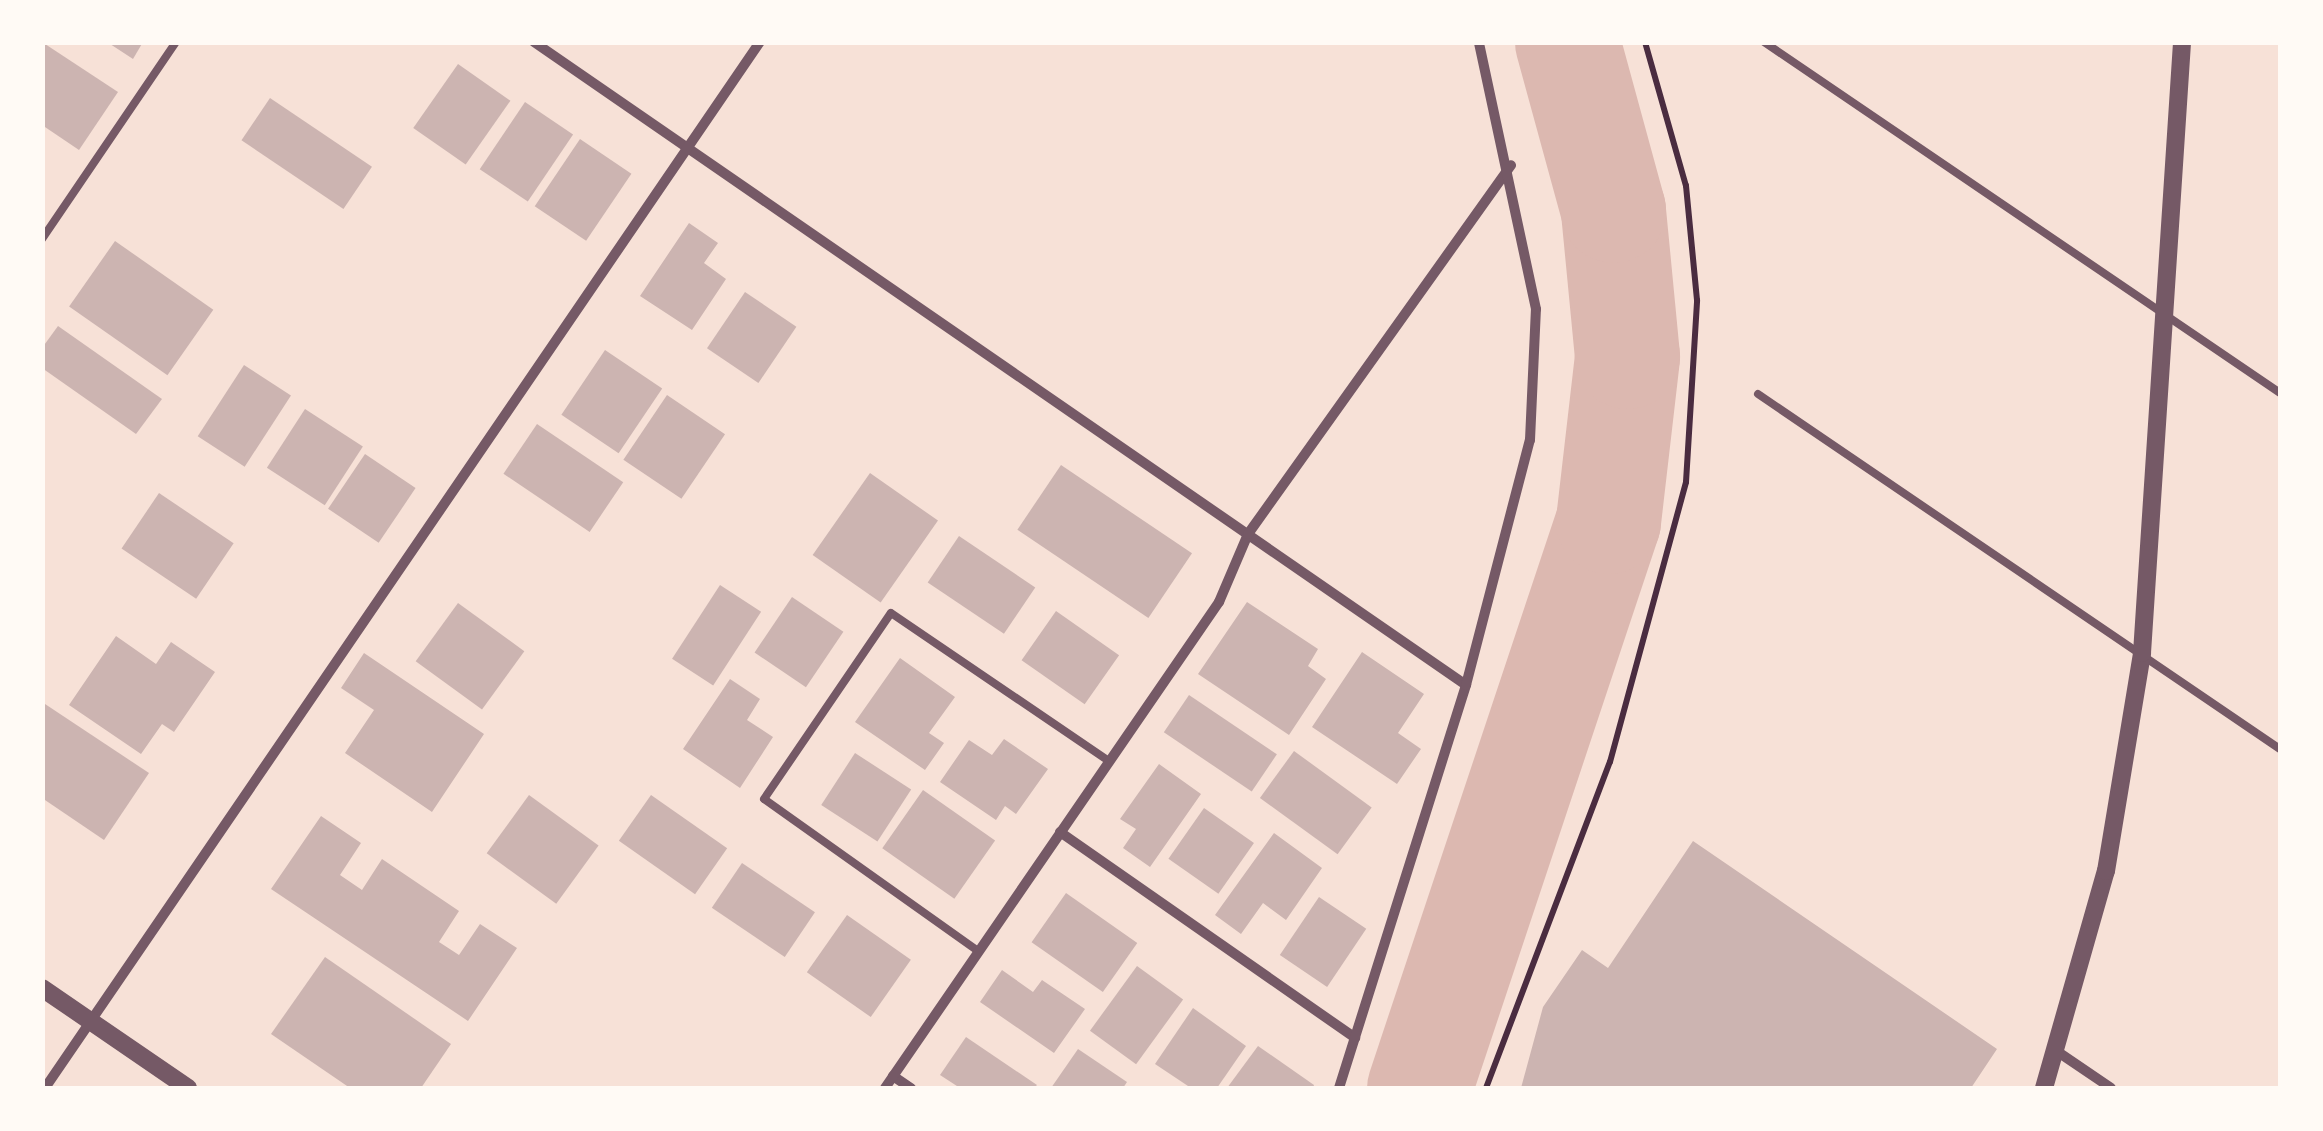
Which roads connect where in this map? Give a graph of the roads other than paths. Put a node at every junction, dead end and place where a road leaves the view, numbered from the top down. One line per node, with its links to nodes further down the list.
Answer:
1 (176, 42): 9 (lane)
2 (534, 42): 7 (street)
3 (760, 42): 7 (street)
4 (1479, 42): 8 (street)
5 (1764, 42): 10 (lane)
6 (2182, 42): 10 (street)
7 (688, 148): 13 (street); 21 (street)
8 (1512, 165): 13 (street); 15 (street)
9 (42, 239)
10 (2164, 315): 11 (lane); 14 (street)
11 (2280, 393)
12 (1758, 394): 14 (lane)
13 (1248, 534): 15 (street); 17 (street)
14 (2142, 653): 16 (lane); 23 (street)
15 (1466, 685): 22 (street)
16 (2280, 749)
17 (1108, 762): 18 (street); 19 (lane)
18 (1060, 832): 19 (street); 22 (street)
19 (978, 951): 24 (street)
20 (42, 988): 21 (street)
21 (92, 1022): 25 (street); 26 (street)
22 (1356, 1038): 29 (street)
23 (2058, 1052): 30 (street); 31 (street)
24 (893, 1076): 27 (street); 28 (street)
25 (45, 1088)
26 (188, 1088)
27 (885, 1088)
28 (911, 1088)
29 (1340, 1088)
30 (2044, 1088)
31 (2110, 1088)

